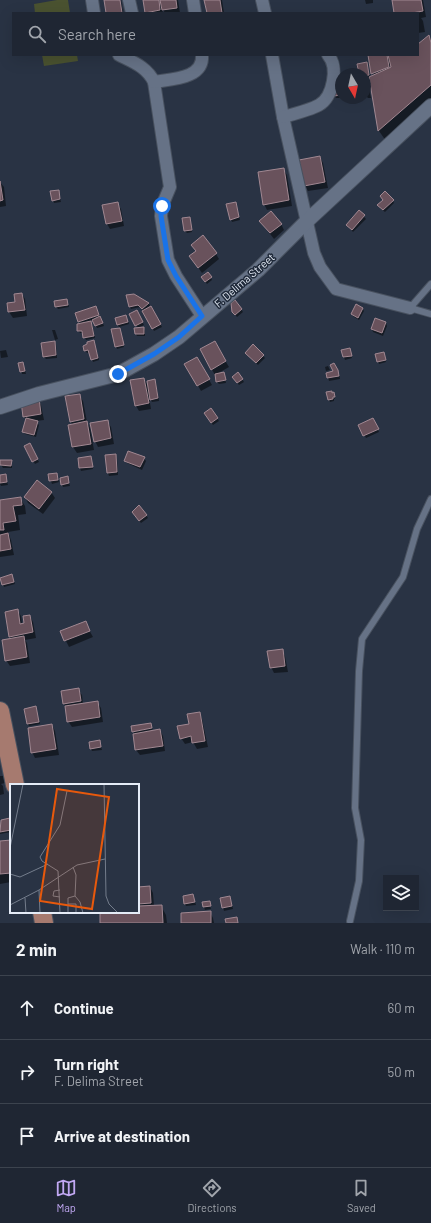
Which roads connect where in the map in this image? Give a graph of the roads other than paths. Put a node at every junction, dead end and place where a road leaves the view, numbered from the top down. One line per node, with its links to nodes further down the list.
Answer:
1 (92, 0): 5 (street)
2 (129, 0): 6 (street)
3 (193, 0): 7 (street)
4 (262, 0): 8 (street)
5 (94, 12)
6 (132, 12)
7 (195, 12)
8 (265, 12)
9 (121, 56): 13 (street)
10 (202, 56): 13 (street)
11 (275, 56): 15 (street)
12 (329, 56): 15 (street)
13 (154, 82): 20 (street)
14 (431, 106): 16 (street, F. Delima Street)
15 (283, 117): 16 (street)
16 (307, 221): 18 (street); 20 (street, F. Delima Street)
17 (431, 284): 18 (lane)
18 (410, 308): 19 (lane)
19 (431, 314)
20 (202, 316): 21 (street, F. Delima Street)
21 (0, 408)
22 (431, 499): 26 (lane)
23 (0, 711): 24 (main road)
24 (15, 784)
25 (42, 913): 27 (main road)
26 (350, 921)
27 (44, 923)

